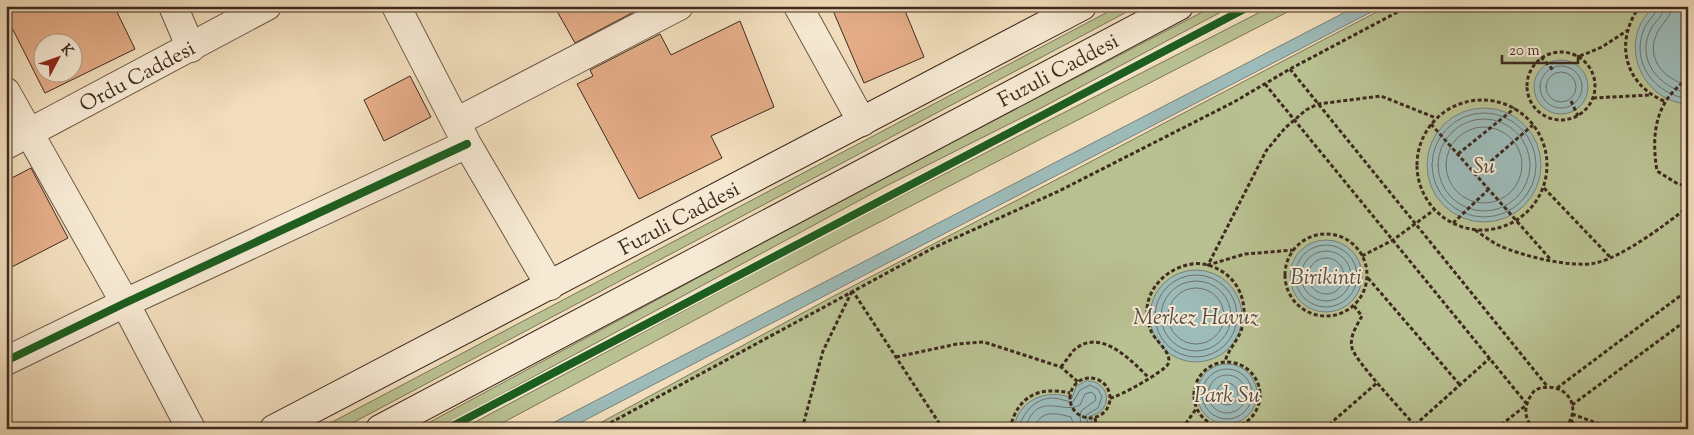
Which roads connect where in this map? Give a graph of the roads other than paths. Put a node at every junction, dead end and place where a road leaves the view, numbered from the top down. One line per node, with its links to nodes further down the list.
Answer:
1 (173, 6): 8 (street)
2 (267, 6): 8 (street, Ordu Caddesi)
3 (396, 6): 11 (street)
4 (678, 6): 11 (street)
5 (798, 6): 10 (street)
6 (1082, 6): 10 (street, Fuzuli Caddesi)
7 (1180, 6): 18 (street, Fuzuli Caddesi)
8 (191, 48): 12 (street, Ordu Caddesi)
9 (6, 92): 12 (street)
10 (862, 122): 13 (street, Fuzuli Caddesi)
11 (461, 133): 13 (street); 14 (street)
12 (17, 140): 14 (street)
13 (550, 286): 17 (street, Fuzuli Caddesi)
14 (124, 303): 15 (street); 16 (street)
15 (6, 361)
16 (192, 429)
17 (274, 429)
18 (380, 429)

